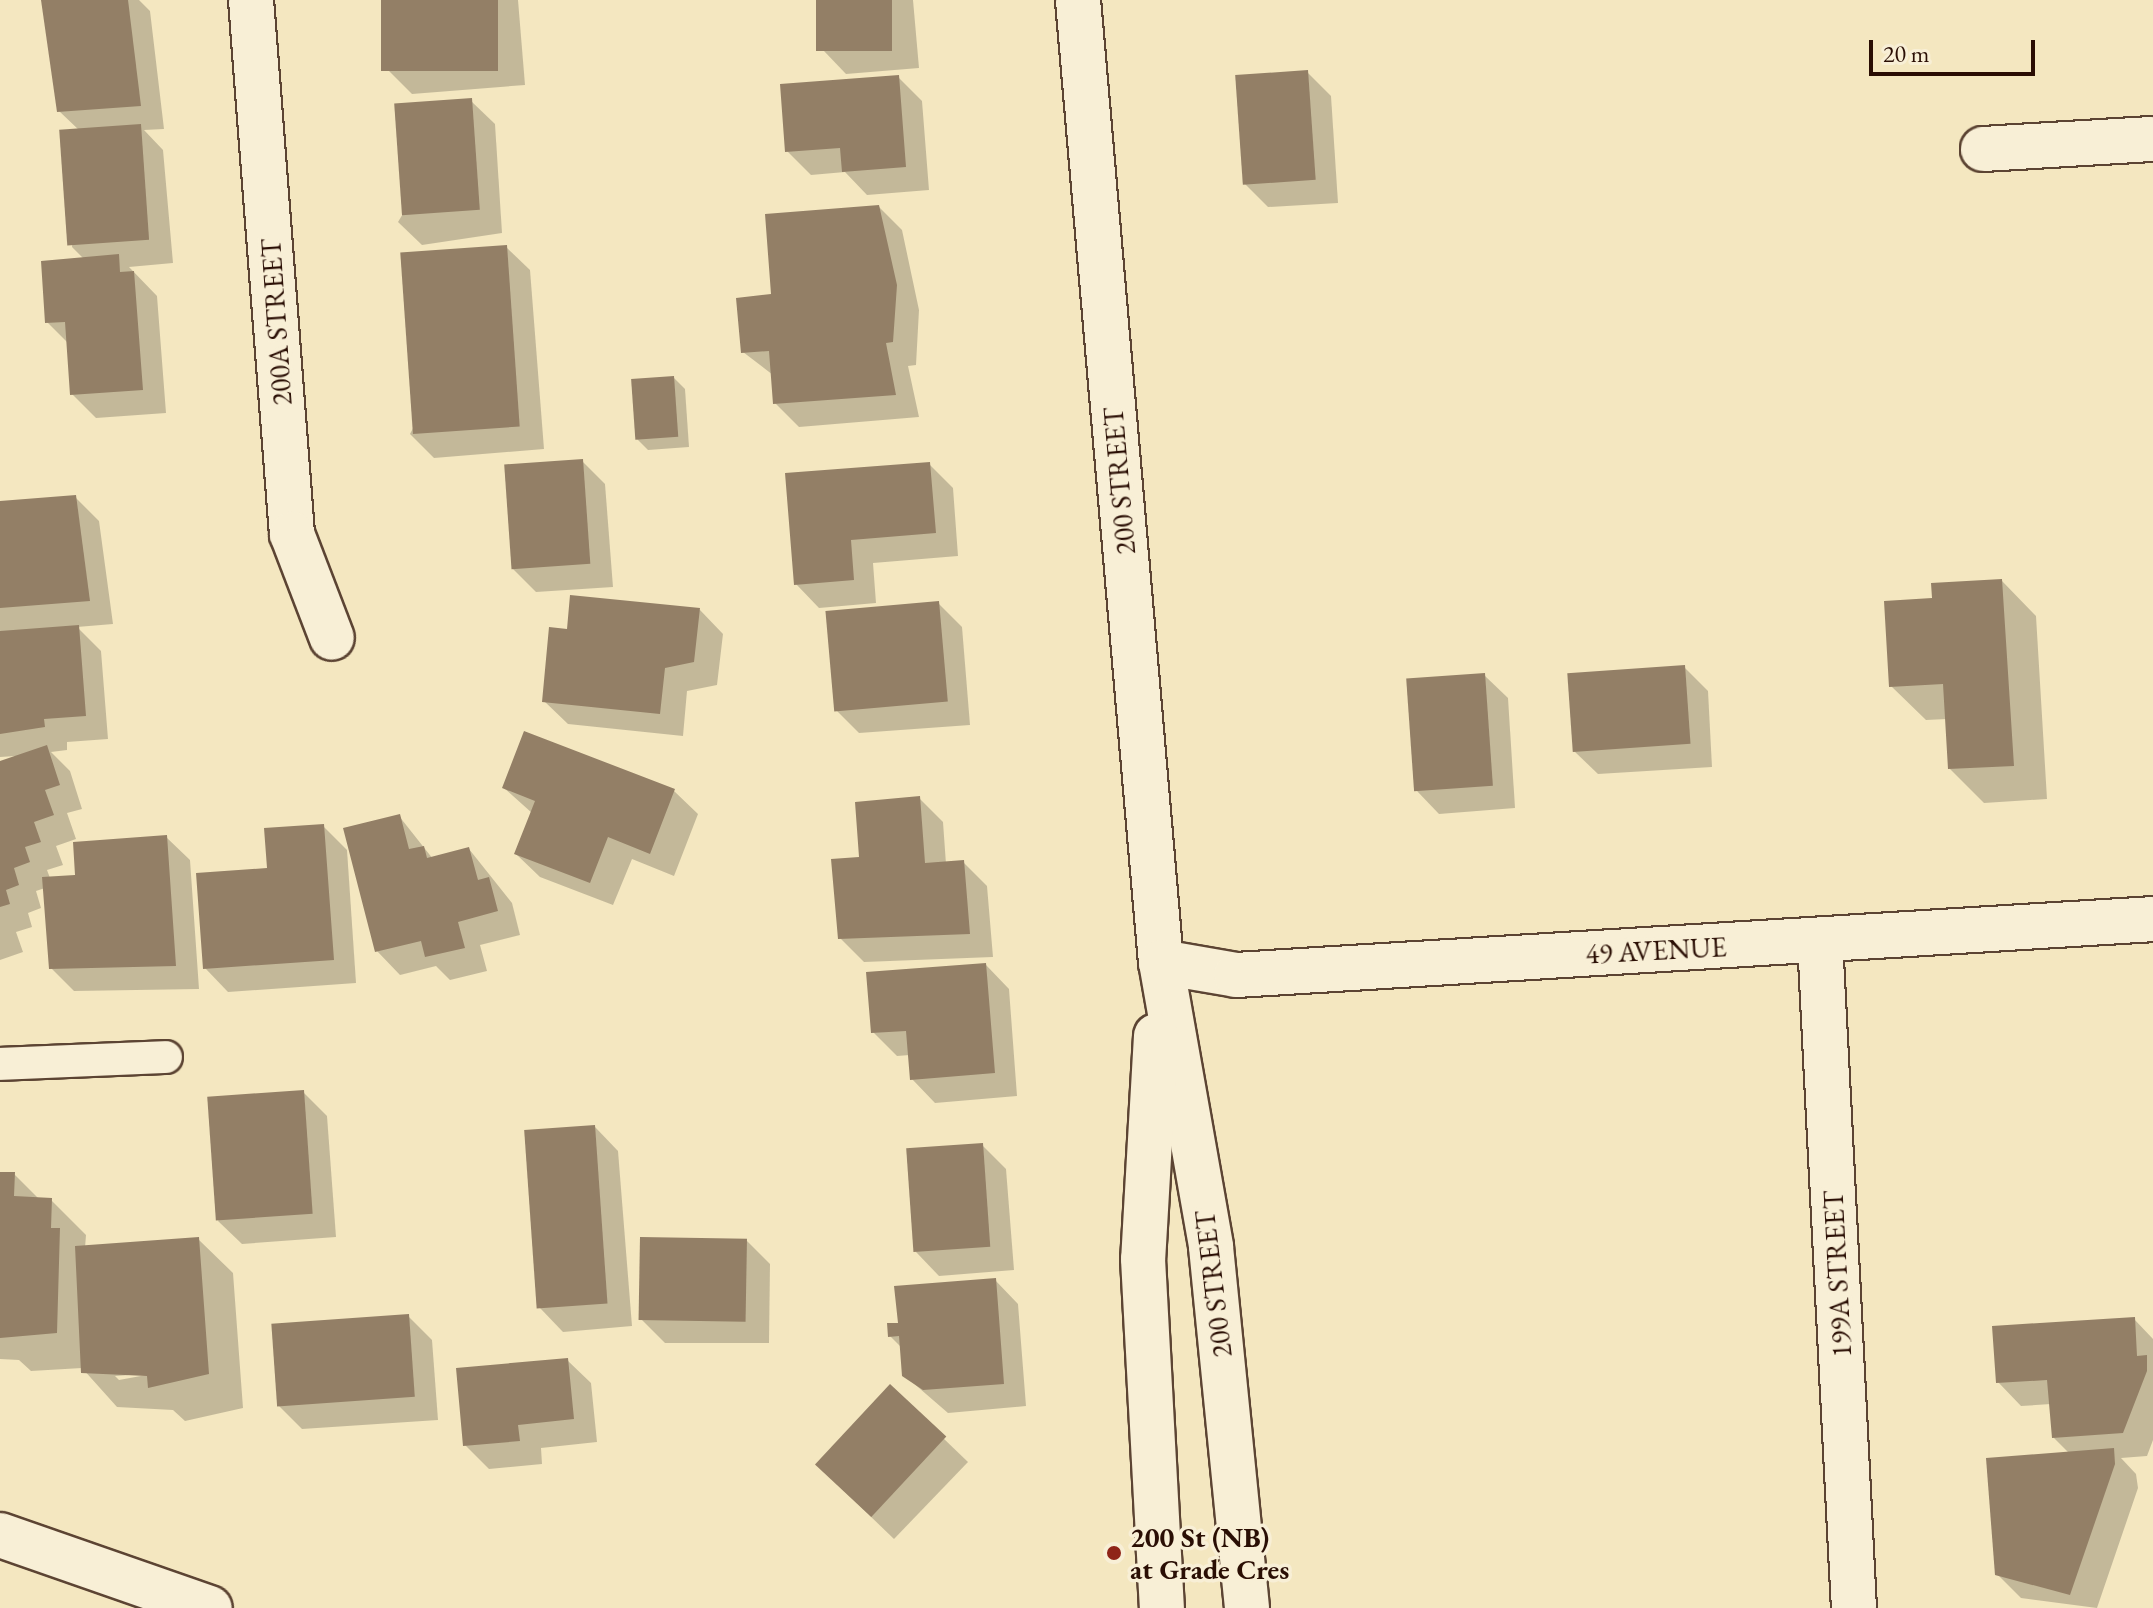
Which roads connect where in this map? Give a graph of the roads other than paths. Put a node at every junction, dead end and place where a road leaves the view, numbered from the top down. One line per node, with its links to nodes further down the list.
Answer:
1 (251, 0): 5 (street, 200A STREET)
2 (1078, 0): 8 (street, 200 STREET)
3 (2153, 139): 4 (street)
4 (1983, 149)
5 (332, 638)
6 (2153, 919): 7 (street, 49 AVENUE)
7 (1820, 940): 8 (street, 49 AVENUE); 15 (street, 199A STREET)
8 (1161, 962): 13 (street, 200 STREET); 14 (street, 200 STREET)
9 (166, 1057): 10 (lane)
10 (0, 1064)
11 (0, 1535): 12 (street)
12 (210, 1608)
13 (1162, 1608)
14 (1247, 1608)
15 (1854, 1608)

